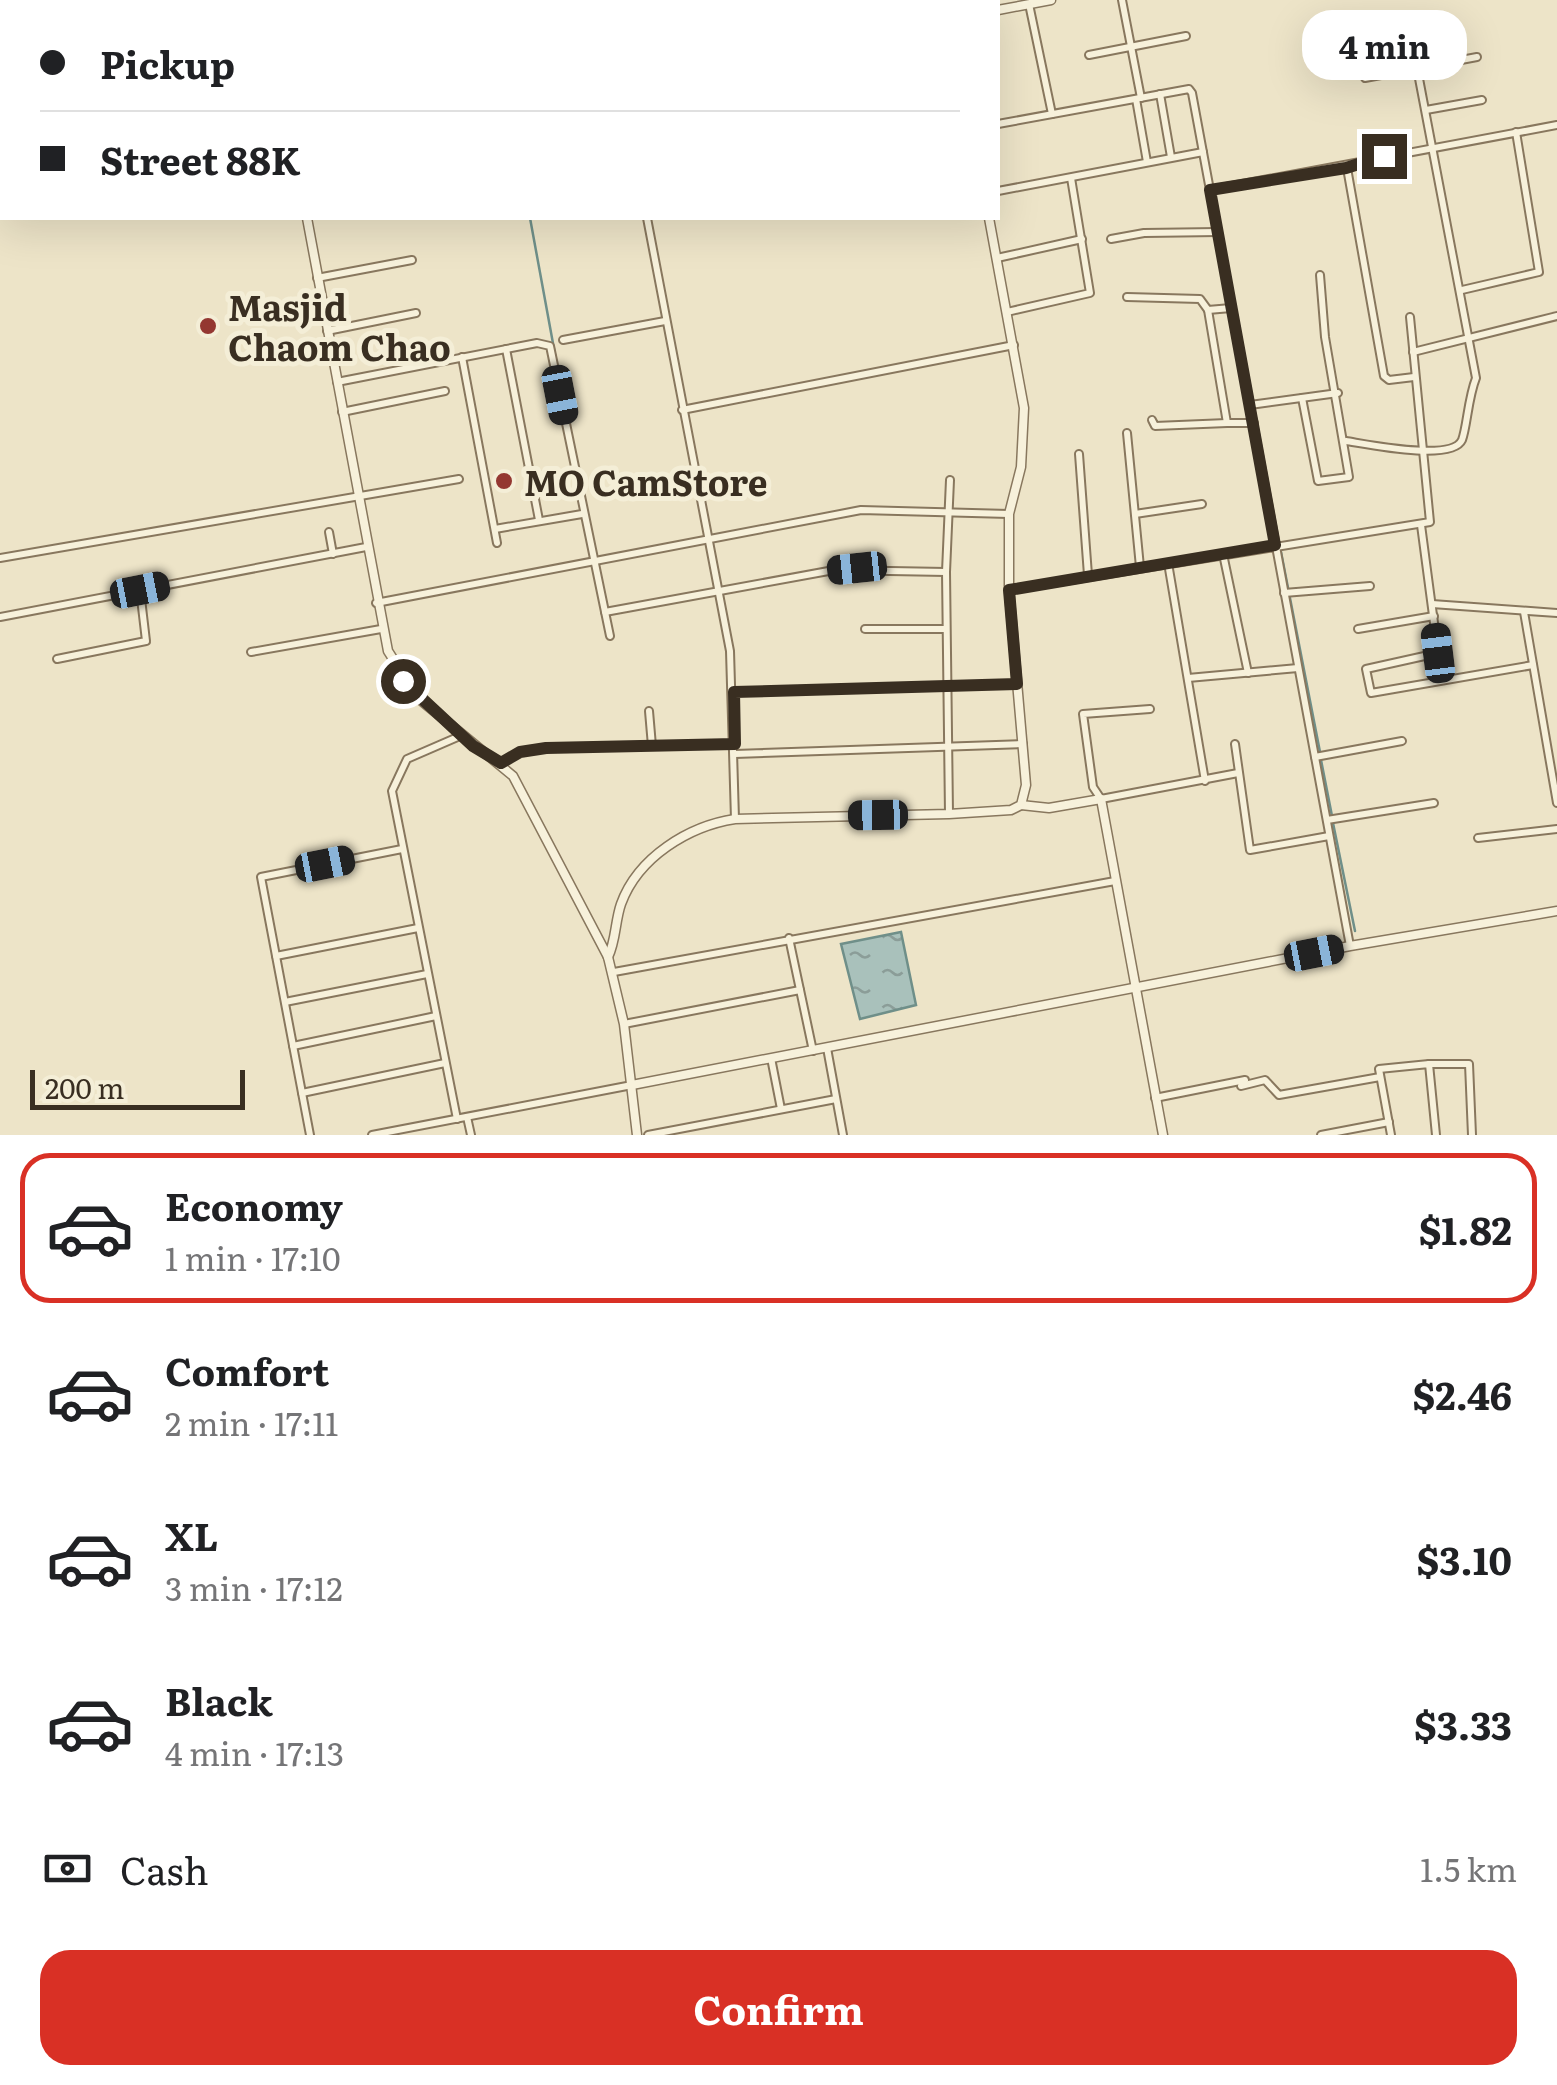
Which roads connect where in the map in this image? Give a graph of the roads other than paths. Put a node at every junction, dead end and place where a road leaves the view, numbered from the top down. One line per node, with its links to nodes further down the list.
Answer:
1 (1052, 0): 3 (street)
2 (1122, 0): 6 (street)
3 (1028, 4): 4 (street); 15 (street)
4 (1000, 10)
5 (1186, 36): 6 (street)
6 (1131, 47): 7 (street); 12 (street)
7 (1089, 56)
8 (1477, 57): 9 (street)
9 (1418, 68): 10 (street); 14 (street)
10 (1365, 78)
11 (1160, 94): 12 (street); 20 (street); 21 (street)
12 (1138, 99): 15 (street); 22 (street)
13 (1482, 100): 14 (street)
14 (1426, 110): 19 (street)
15 (1052, 114): 16 (street)
16 (1000, 124)
17 (1557, 125): 18 (street)
18 (1516, 132): 19 (street); 37 (street)
19 (1434, 147): 23 (street); 37 (street)
20 (1203, 152): 21 (street); 25 (street)
21 (1172, 158): 22 (street)
22 (1148, 162): 24 (street)
23 (1346, 168): 25 (street); 53 (street)
24 (1071, 178): 26 (street); 31 (street)
25 (1210, 190): 30 (street)
26 (1000, 192)
27 (307, 220): 36 (street)
28 (647, 220): 45 (street)
29 (989, 220): 33 (street)
30 (1218, 232): 32 (street); 39 (street)
31 (1082, 239): 33 (street); 41 (street)
32 (1111, 239)
33 (997, 258): 41 (street)
34 (412, 260): 36 (street)
35 (1320, 275): 56 (street)
36 (317, 278): 46 (street)
37 (1462, 290): 48 (street)
38 (1127, 297): 40 (street)
39 (1231, 308): 40 (street); 58 (street)
40 (1208, 310): 62 (street)
41 (1007, 312): 49 (street)
42 (416, 313): 46 (street)
43 (1557, 316): 48 (street)
44 (1410, 317): 51 (street)
45 (666, 320): 47 (street); 59 (street)
46 (327, 331): 54 (street)
47 (563, 340)
48 (1470, 341): 51 (street); 66 (street)
49 (1014, 345): 59 (street); 73 (street)
50 (506, 349): 52 (street); 72 (street); 76 (street)
51 (1413, 352): 53 (street)
52 (462, 358): 54 (street); 78 (street)
53 (1414, 378): 66 (street)
54 (336, 382): 60 (street)
55 (446, 391): 60 (street)
56 (1338, 393): 57 (street); 65 (street)
57 (1302, 398): 58 (street); 65 (street)
58 (1250, 405): 63 (street)
59 (682, 410): 80 (street)
60 (342, 412): 70 (street)
61 (1152, 420): 62 (street)
62 (1227, 423): 63 (street)
63 (1254, 423): 82 (street)
64 (1127, 433): 74 (street)
65 (1346, 441): 66 (street)
66 (1422, 452): 77 (street)
67 (1079, 454): 91 (street)
68 (458, 479): 70 (street)
69 (950, 480): 75 (street)
70 (356, 496): 83 (street); 86 (street)
71 (1202, 504): 74 (street)
72 (582, 514): 76 (street); 87 (street)
73 (1009, 514): 75 (street); 94 (street)
74 (1135, 514): 89 (street)
75 (949, 515): 80 (street); 90 (street)
76 (540, 520): 78 (street)
77 (1420, 524): 82 (street); 98 (street)
78 (495, 529): 81 (street)
79 (329, 532): 84 (street)
80 (709, 537): 87 (street); 95 (street)
81 (498, 542)
82 (1275, 545): 85 (street); 96 (street)
83 (366, 547): 84 (street); 97 (street)
84 (333, 554): 93 (street)
85 (1224, 554): 88 (street); 113 (street)
86 (0, 558)
87 (594, 563): 97 (street); 99 (street)
88 (1168, 563): 89 (street); 114 (street)
89 (1140, 568): 91 (street)
90 (946, 572): 95 (street); 107 (street)
91 (1088, 575): 94 (street)
92 (1370, 586): 96 (street)
93 (140, 590): 103 (street); 110 (street)
94 (1009, 590): 115 (street)
95 (719, 591): 99 (street); 117 (street)
96 (1288, 593): 112 (street)
97 (376, 603): 104 (street)
98 (1432, 604): 100 (street); 102 (street)
99 (606, 612): 108 (street)
100 (1524, 612): 101 (street); 111 (street)
101 (1557, 613)
102 (1434, 616): 106 (street); 111 (street)
103 (0, 617)
104 (381, 629): 109 (street); 120 (street)
105 (865, 629): 107 (street)
106 (1358, 629)
107 (946, 630): 116 (street)
108 (610, 636)
109 (251, 652)
110 (57, 658)
111 (1533, 665): 134 (street)
112 (1298, 668): 113 (street); 128 (street)
113 (1248, 672): 114 (street)
114 (1188, 678): 131 (street)
115 (1017, 684): 116 (street); 123 (street)
116 (948, 685): 117 (street); 126 (street)
117 (734, 692): 122 (street)
118 (1150, 708): 132 (street)
119 (649, 711): 125 (street)
120 (460, 736): 129 (street); 142 (street)
121 (1402, 740): 128 (street)
122 (735, 744): 125 (street); 127 (street)
123 (1024, 744): 126 (street); 135 (street)
124 (1235, 744): 130 (street)
125 (652, 746): 129 (street)
126 (948, 747): 127 (street); 136 (street)
127 (735, 754): 137 (street)
128 (1316, 757): 138 (street)
129 (501, 763): 149 (street)
130 (1238, 774): 131 (street); 140 (street)
131 (1205, 781): 132 (street)
132 (1101, 799): 135 (street); 143 (street)
133 (1434, 803): 138 (street)
134 (1557, 803)
135 (1021, 805): 136 (street)
136 (949, 814): 137 (street)
137 (735, 818): 149 (street)
138 (1332, 819): 140 (street)
139 (1557, 830): 141 (street)
140 (1329, 836): 147 (street)
141 (1478, 838)
142 (402, 849): 145 (street); 148 (street)
143 (1115, 881): 146 (street); 153 (street)
144 (1557, 911): 147 (street)
145 (418, 928): 148 (street); 151 (street)
146 (789, 938): 150 (street); 152 (street)
147 (1350, 946): 153 (street)
148 (276, 956): 154 (street)
149 (608, 956): 150 (street)
150 (614, 972): 156 (street)
151 (427, 974): 154 (street); 155 (street)
152 (800, 990): 156 (street); 159 (street)
153 (1135, 990): 158 (street); 167 (street)
154 (285, 1002): 157 (street)
155 (436, 1016): 157 (street); 161 (street)
156 (624, 1024): 164 (street)
157 (293, 1046): 165 (street)
158 (827, 1048): 159 (street); 166 (street)
159 (813, 1050): 160 (street)
160 (771, 1058): 164 (street); 168 (street)
161 (445, 1062): 165 (street); 170 (street)
162 (1430, 1064): 163 (street); 182 (street); 183 (street)
163 (1380, 1077): 167 (street); 171 (street)
164 (632, 1085): 169 (street); 176 (street)
165 (302, 1093): 173 (street)
166 (836, 1098): 168 (street); 178 (street)
167 (1155, 1098): 179 (street)
168 (781, 1109): 172 (street)
169 (467, 1116): 170 (street); 175 (street)
170 (457, 1118): 174 (street)
171 (1389, 1122): 180 (street); 181 (street)
172 (697, 1130): 177 (street)
173 (310, 1135)
174 (372, 1135)
175 (470, 1135)
176 (637, 1135)
177 (648, 1135)
178 (843, 1135)
179 (1163, 1135)
180 (1321, 1135)
181 (1391, 1135)
182 (1436, 1135)
183 (1472, 1135)

